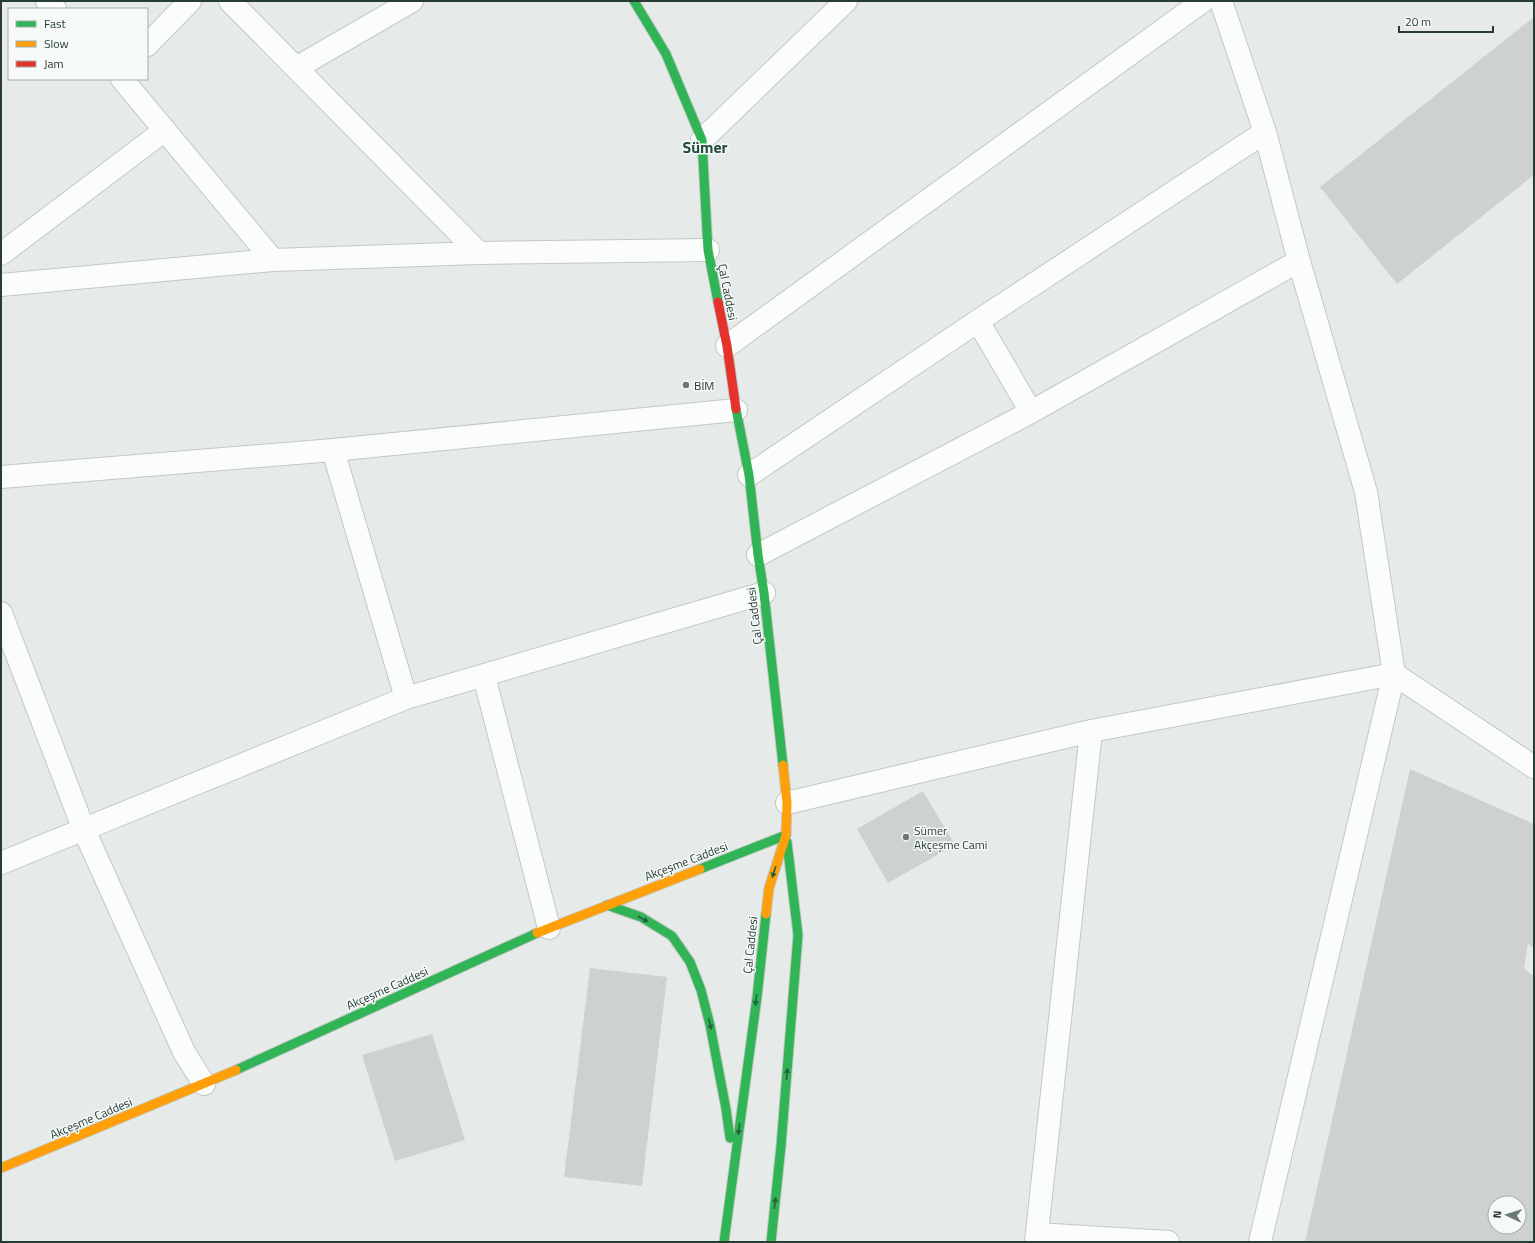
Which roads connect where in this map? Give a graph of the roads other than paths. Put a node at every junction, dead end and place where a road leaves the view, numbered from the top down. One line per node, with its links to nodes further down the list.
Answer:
1 (190, 1): 8 (street)
2 (230, 1): 9 (street)
3 (412, 1): 9 (street)
4 (634, 1): 13 (street, Çal Caddesi)
5 (846, 1): 13 (street)
6 (1203, 1): 21 (street)
7 (1221, 1): 12 (street)
8 (148, 44)
9 (296, 68): 15 (street)
10 (123, 80): 11 (street)
11 (164, 130): 16 (street); 17 (street)
12 (1265, 132): 18 (street); 20 (street)
13 (702, 140): 14 (street, Çal Caddesi)
14 (708, 250): 15 (street); 21 (street, Çal Caddesi)
15 (480, 253): 17 (street)
16 (1, 254)
17 (273, 260): 19 (street)
18 (1299, 261): 23 (street); 30 (street)
19 (1, 285)
20 (978, 321): 23 (street); 25 (street)
21 (726, 346): 22 (street, Çal Caddesi)
22 (736, 410): 24 (street); 25 (street, Çal Caddesi)
23 (1031, 412): 27 (street)
24 (334, 450): 26 (street); 32 (street)
25 (749, 476): 27 (street, Çal Caddesi)
26 (1, 477)
27 (758, 554): 28 (street, Çal Caddesi)
28 (764, 593): 31 (street); 35 (street, Çal Caddesi)
29 (1, 613): 36 (street)
30 (1394, 674): 33 (street); 34 (street); 48 (street)
31 (484, 676): 32 (street); 40 (street)
32 (406, 698): 36 (street)
33 (1091, 731): 35 (street); 44 (street)
34 (1534, 768)
35 (787, 803): 37 (street, Çal Caddesi)
36 (84, 830): 38 (street); 41 (street)
37 (786, 835): 39 (street, Akçeşme Caddesi); 43 (street, Çal Caddesi, one-way to 43); 46 (street, one-way to 37)
38 (1, 863)
39 (607, 905): 40 (street, Akçeşme Caddesi); 43 (street, one-way to 43)
40 (549, 928): 41 (street, Akçeşme Caddesi)
41 (204, 1084): 42 (street, Akçeşme Caddesi)
42 (1, 1168)
43 (733, 1168): 45 (street, Çal Caddesi)
44 (1036, 1238): 47 (street)
45 (724, 1242)
46 (771, 1242)
47 (1168, 1242)
48 (1260, 1242)

